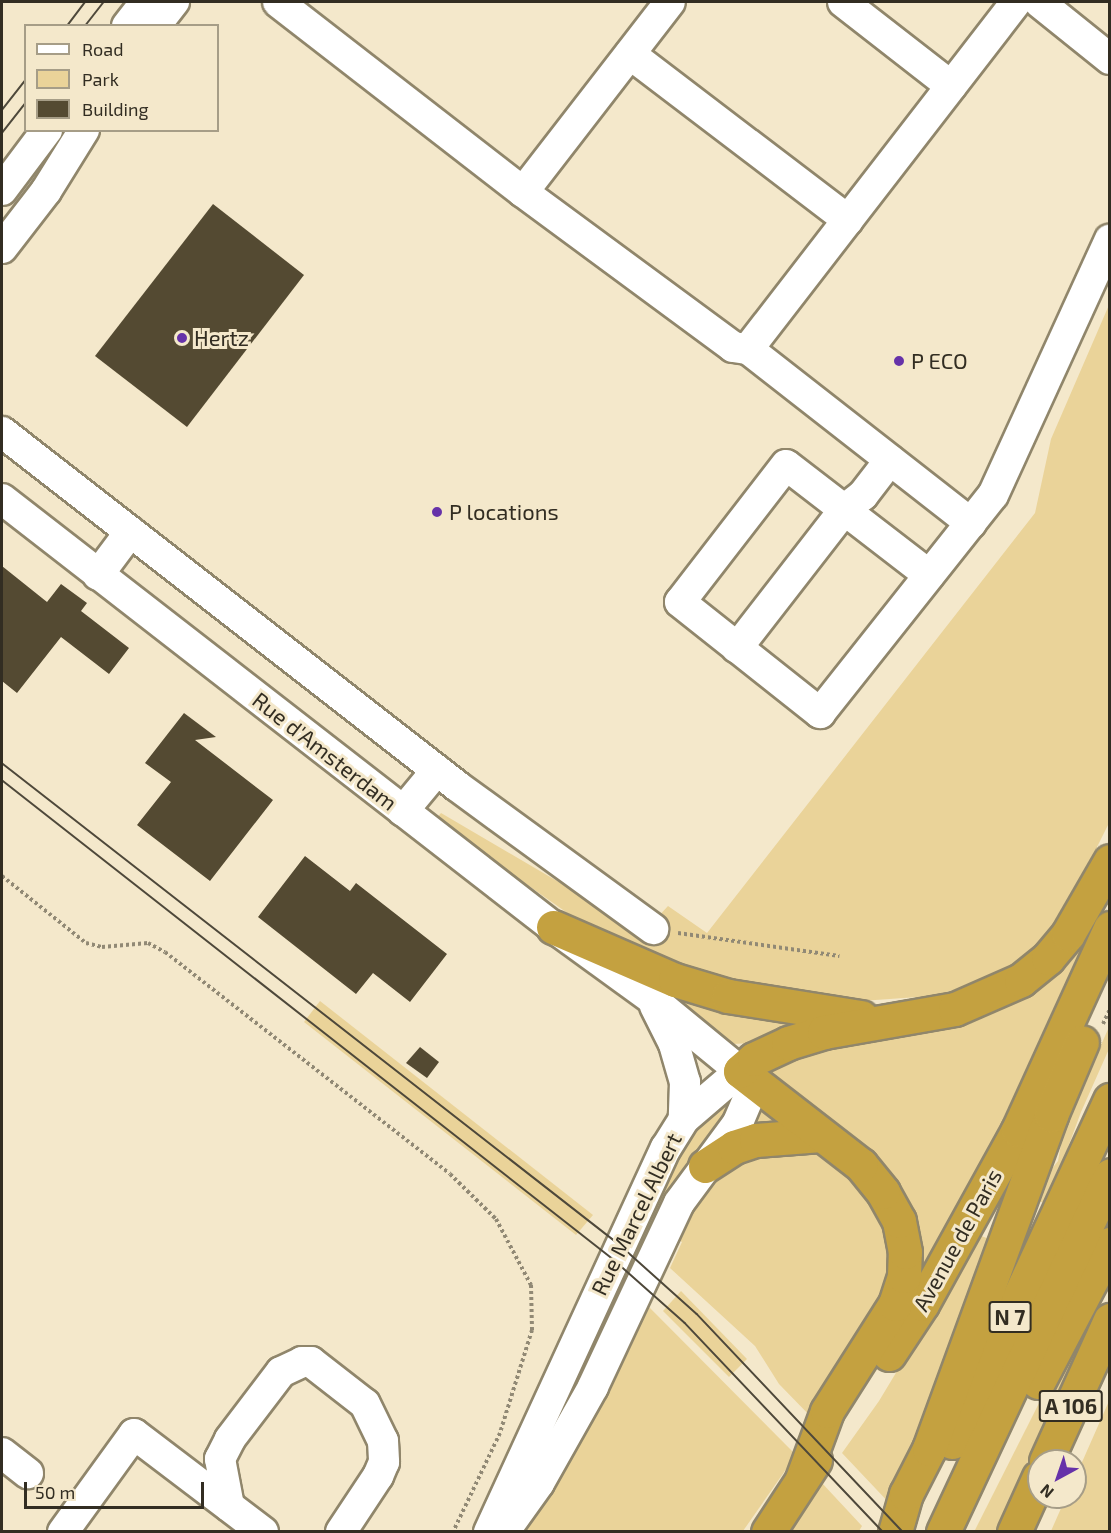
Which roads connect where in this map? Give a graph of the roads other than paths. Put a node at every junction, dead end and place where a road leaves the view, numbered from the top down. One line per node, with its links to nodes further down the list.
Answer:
1 (146, 2): 8 (street)
2 (174, 2): 9 (street)
3 (278, 2): 16 (street)
4 (670, 2): 10 (street)
5 (843, 2): 12 (street)
6 (1016, 2): 12 (street)
7 (1039, 2): 11 (street)
8 (129, 24)
9 (157, 24)
10 (630, 54): 16 (street); 17 (street)
11 (1110, 59)
12 (951, 86): 17 (street)
13 (46, 132): 15 (street)
14 (83, 132): 19 (street)
15 (2, 190)
16 (523, 192): 20 (street)
17 (848, 220): 20 (street)
18 (1110, 239): 25 (street)
19 (2, 248)
20 (748, 349): 22 (street)
21 (2, 432): 26 (street)
22 (890, 460): 24 (street); 25 (street)
23 (2, 499): 27 (street, Rue d'Amsterdam)
24 (845, 509): 28 (street); 29 (street); 29 (street)
25 (971, 523): 28 (street)
26 (130, 532): 27 (street); 30 (street)
27 (98, 575): 31 (street, Rue d'Amsterdam)
28 (929, 575): 29 (street)
29 (737, 648)
30 (437, 770): 31 (street); 35 (street)
31 (403, 811): 33 (street, Rue d'Amsterdam)
32 (1110, 861): 38 (highway)
33 (553, 927): 37 (street, Rue d'Amsterdam); 38 (highway)
34 (1110, 928): 50 (highway, Avenue de Paris)
35 (653, 929)
36 (1110, 980): 59 (highway)
37 (651, 998): 39 (street, Rue d'Amsterdam); 41 (street, Rue d'Amsterdam)
38 (889, 1022): 39 (highway)
39 (740, 1071): 41 (street, Rue Marcel Albert); 42 (highway); 43 (street, Rue Marcel Albert)
40 (1110, 1100): 60 (highway, N 7)
41 (684, 1119): 56 (street, Rue Marcel Albert)
42 (821, 1135): 43 (highway); 50 (highway)
43 (705, 1166): 57 (street, Rue Marcel Albert)
44 (1110, 1175): 61 (highway, N 7)
45 (1110, 1244): 61 (highway)
46 (1110, 1320): 47 (highway, A 106)
47 (1051, 1449)
48 (2, 1453): 49 (street)
49 (28, 1473)
50 (802, 1479): 58 (highway, Avenue de Paris)
51 (1027, 1503): 62 (highway)
52 (230, 1506): 53 (street); 54 (street); 55 (street)
53 (63, 1532)
54 (263, 1532)
55 (341, 1532)
56 (489, 1532)
57 (504, 1532)
58 (768, 1532)
59 (895, 1532)
60 (906, 1532)
61 (943, 1532)
62 (1014, 1532)

